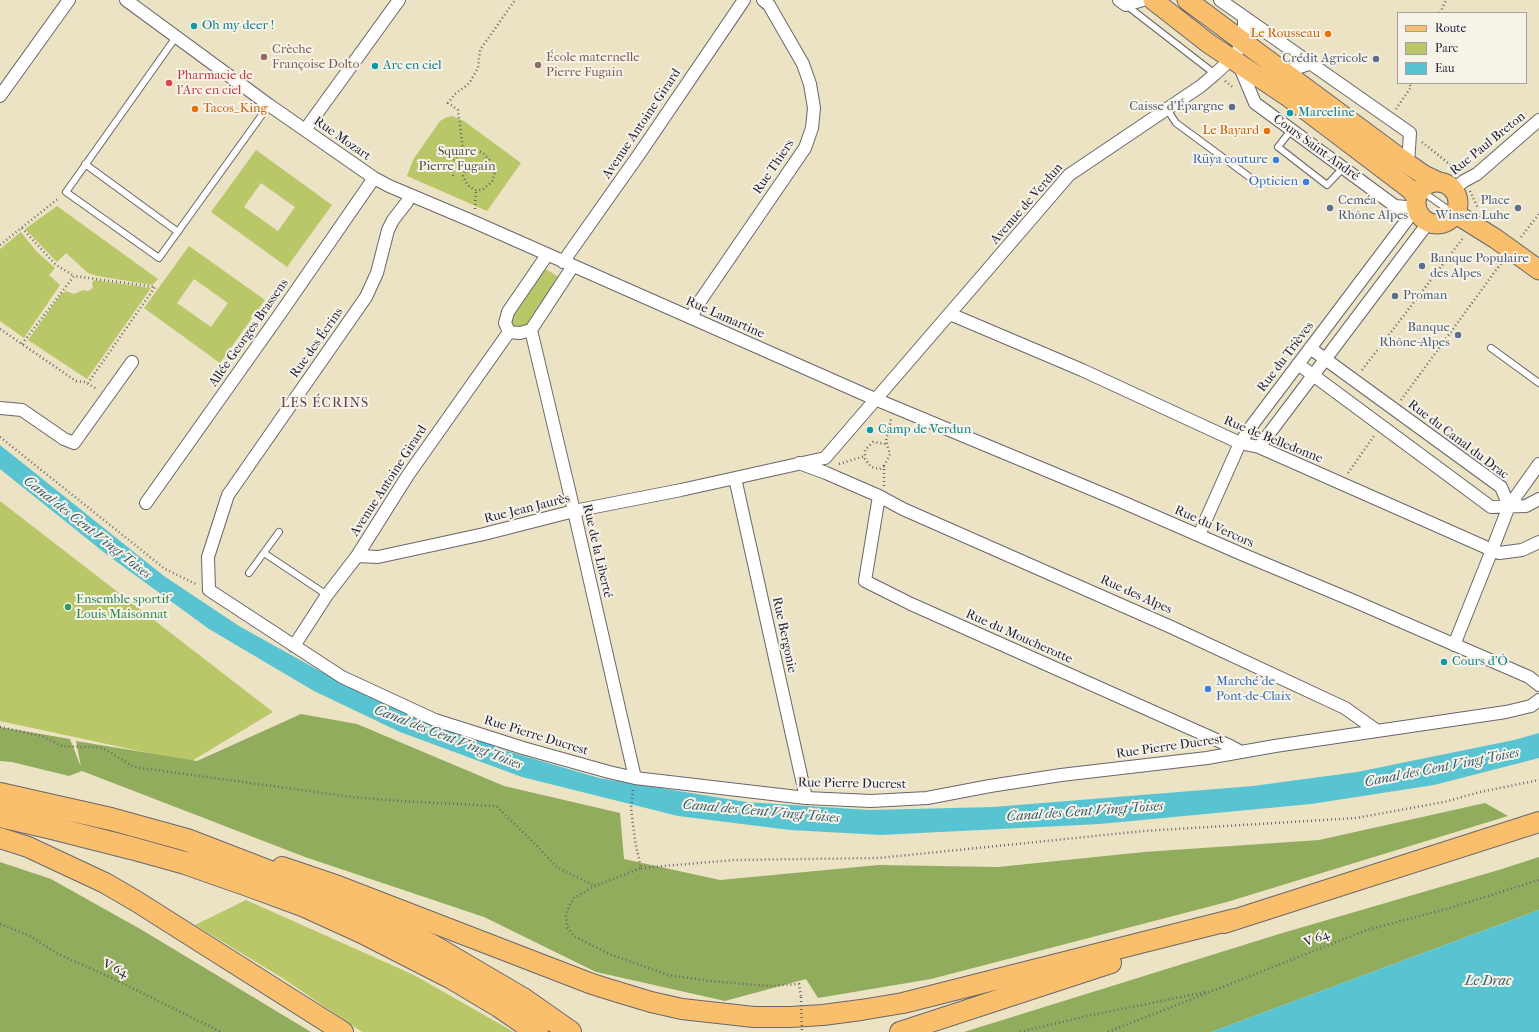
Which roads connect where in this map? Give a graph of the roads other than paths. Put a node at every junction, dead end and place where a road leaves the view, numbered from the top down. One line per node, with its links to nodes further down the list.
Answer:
1 (69, 0): 18 (street)
2 (399, 0): 22 (street)
3 (744, 0): 35 (street, Avenue Antoine Girard)
4 (763, 0): 38 (street, Rue Thiers)
5 (1143, 0): 10 (street)
6 (1153, 0): 14 (main road, Cours Saint-André)
7 (1187, 0): 13 (main road)
8 (1220, 0): 11 (street)
9 (134, 2): 12 (street, Rue Mozart)
10 (1122, 3): 17 (lane)
11 (1244, 18): 13 (street); 15 (street)
12 (176, 37): 19 (street, Rue Mozart); 24 (lane)
13 (1244, 43): 14 (street, Avenue de Verdun); 16 (main road)
14 (1235, 62): 17 (street, Avenue de Verdun); 23 (street, Cours Saint-André); 31 (main road, Cours Saint-André)
15 (1312, 63): 16 (street); 25 (street)
16 (1284, 72): 25 (main road)
17 (1216, 74): 20 (street, Avenue de Verdun)
18 (0, 96)
19 (269, 105): 22 (street, Rue Mozart); 33 (lane)
20 (1167, 109): 28 (lane); 37 (street, Avenue de Verdun)
21 (1539, 120): 29 (street, Rue Paul Breton)
22 (305, 130): 27 (street, Rue Mozart)
23 (1291, 130): 26 (street, Cours Saint-André); 26 (lane)
24 (85, 164): 33 (lane); 33 (lane)
25 (1408, 164): 29 (main road)
26 (1343, 168): 31 (street, Cours Saint-André)
27 (374, 178): 30 (street, Rue Mozart); 57 (street, Allée Georges Brassens)
28 (1259, 184)
29 (1446, 185): 31 (main road); 32 (main road)
30 (410, 195): 34 (street, Rue Mozart); 67 (street, Rue des Écrins)
31 (1420, 205): 32 (lane); 32 (main road); 41 (street, Rue du Trièves); 43 (street)
32 (1456, 214): 36 (main road)
33 (178, 232)
34 (547, 255): 35 (street, Rue Mozart); 40 (street)
35 (568, 264): 38 (street, Rue Lamartine); 39 (street, Avenue Antoine Girard)
36 (1539, 270)
37 (950, 314): 48 (street, Avenue de Verdun); 50 (street, Rue de Belledonne)
38 (691, 318): 48 (street, Rue Lamartine)
39 (531, 330): 40 (street); 59 (street, Rue de la Liberté)
40 (509, 332): 65 (street, Avenue Antoine Girard)
41 (1310, 348): 43 (street, Rue du Canal du Drac); 45 (street, Rue du Trièves)
42 (1491, 348): 47 (lane)
43 (1325, 359): 46 (street); 58 (street, Rue du Canal du Drac)
44 (132, 362): 49 (street)
45 (1298, 364): 46 (street); 50 (street, Rue du Trièves)
46 (1313, 375): 51 (street); 58 (street)
47 (1539, 383)
48 (876, 399): 52 (street, Avenue de Verdun); 61 (street, Rue du Vercors)
49 (0, 408)
50 (1240, 443): 51 (street, Rue de Belledonne); 61 (street, Rue du Trièves)
51 (1259, 447): 63 (street, Rue de Belledonne)
52 (798, 463): 54 (street, Rue Jean Jaurès); 55 (street, Rue des Alpes)
53 (1539, 464): 58 (street)
54 (735, 478): 59 (street, Rue Jean Jaurès); 77 (street, Rue Bergonie)
55 (881, 497): 73 (street, Rue des Alpes); 74 (street, Rue du Moucherotte)
56 (1539, 499): 58 (street)
57 (146, 503)
58 (1509, 506): 63 (street)
59 (574, 511): 65 (street, Rue Jean Jaurès); 75 (street, Rue de la Liberté)
60 (279, 532): 64 (lane)
61 (1199, 535): 69 (street, Rue du Vercors)
62 (1539, 542): 63 (street, Rue de Belledonne)
63 (1492, 550): 69 (street)
64 (264, 553): 66 (lane); 68 (lane)
65 (357, 556): 68 (street, Avenue Antoine Girard)
66 (249, 573)
67 (208, 590): 70 (street, Rue Pierre Ducrest)
68 (327, 595): 70 (street, Avenue Antoine Girard)
69 (1454, 645): 71 (street, Rue du Vercors)
70 (294, 646): 75 (street, Rue Pierre Ducrest)
71 (1539, 685)
72 (1535, 703): 73 (street, Rue Pierre Ducrest)
73 (1376, 730): 74 (street, Rue Pierre Ducrest)
74 (1241, 752): 77 (street, Rue Pierre Ducrest)
75 (634, 781): 77 (street, Rue Pierre Ducrest)
76 (0, 794): 81 (highway)
77 (806, 798)
78 (0, 816): 84 (highway)
79 (1539, 822): 82 (highway)
80 (0, 838): 83 (highway)
81 (187, 840): 82 (highway); 85 (highway)
82 (1236, 919): 86 (highway)
83 (343, 1032)
84 (537, 1032)
85 (570, 1032)
86 (900, 1032)

